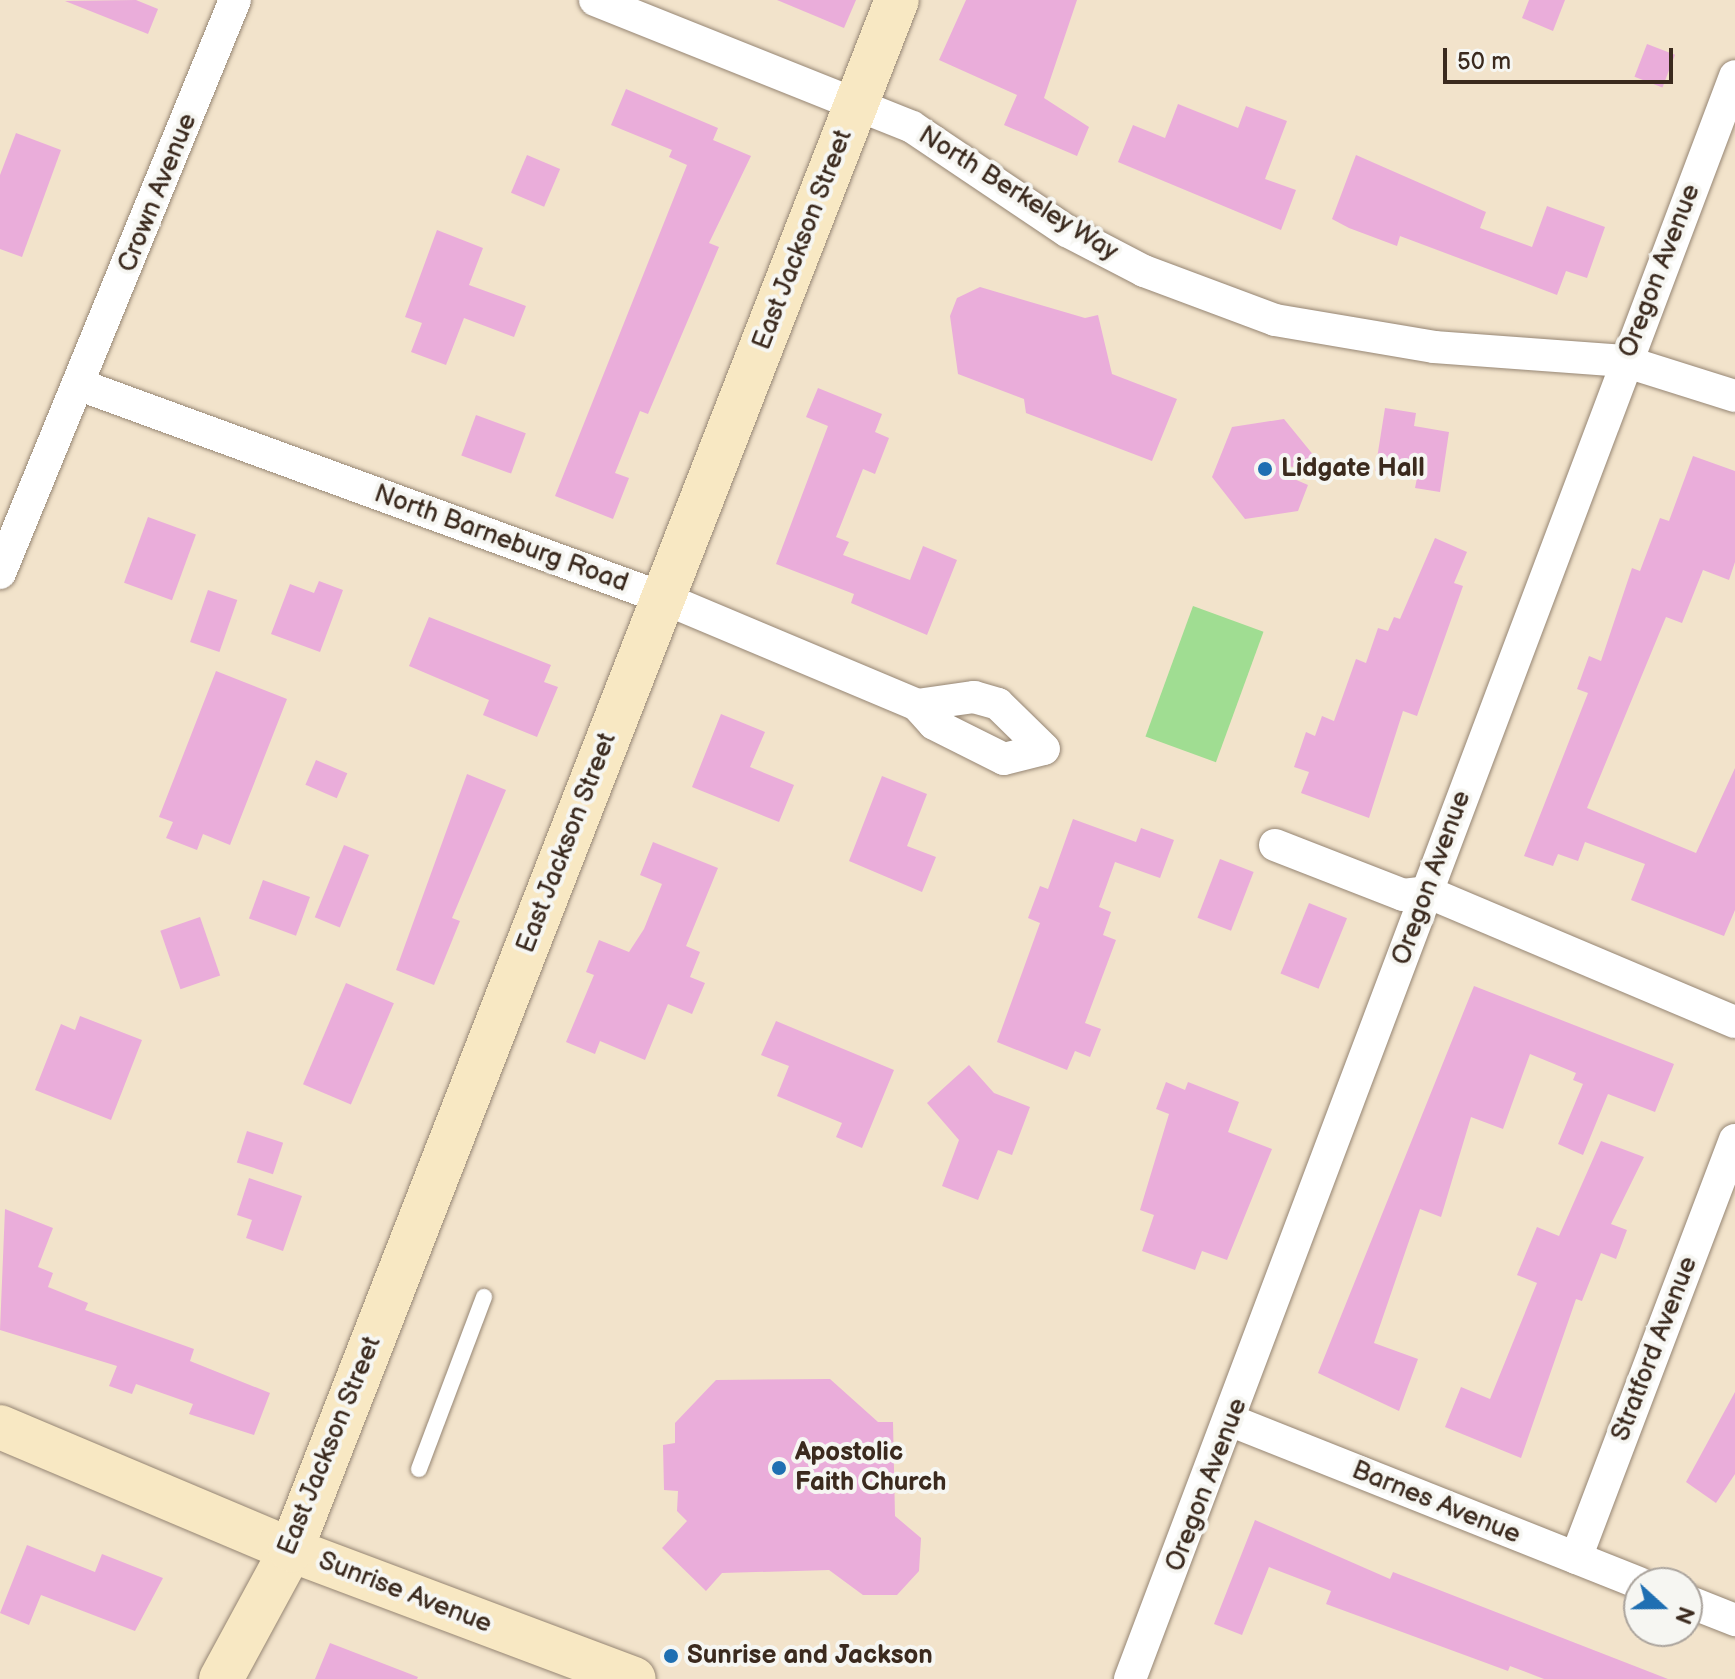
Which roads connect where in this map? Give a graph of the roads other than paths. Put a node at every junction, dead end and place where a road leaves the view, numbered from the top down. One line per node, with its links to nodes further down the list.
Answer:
1 (235, 0): 7 (street, Crown Avenue)
2 (595, 0): 5 (street, North Berkeley Way)
3 (897, 0): 5 (street, East Jackson Street)
4 (1735, 76): 6 (street, Oregon Avenue)
5 (857, 103): 6 (street, North Berkeley Way); 10 (street, East Jackson Street)
6 (1624, 361): 8 (street, North Berkeley Way); 13 (street, Oregon Avenue)
7 (80, 385): 9 (street, Crown Avenue); 10 (street, North Barneburg Road)
8 (1735, 396)
9 (0, 573)
10 (663, 598): 11 (street, North Barneburg Road); 20 (street, East Jackson Street)
11 (917, 705)
12 (1275, 845): 13 (street)
13 (1427, 892): 14 (street); 17 (street, Oregon Avenue)
14 (1735, 1022)
15 (1735, 1140): 21 (street, Stratford Avenue)
16 (484, 1297): 19 (lane)
17 (1232, 1421): 21 (street, Barnes Avenue); 27 (street, Oregon Avenue)
18 (0, 1427): 20 (street, Sunrise Avenue)
19 (419, 1469)
20 (291, 1550): 25 (street, East Jackson Street); 26 (street, Sunrise Avenue)
21 (1576, 1558): 22 (street, Barnes Avenue)
22 (1623, 1577)
23 (1703, 1607): 24 (street)
24 (1735, 1620)
25 (221, 1679)
26 (634, 1679)
27 (1130, 1679)

